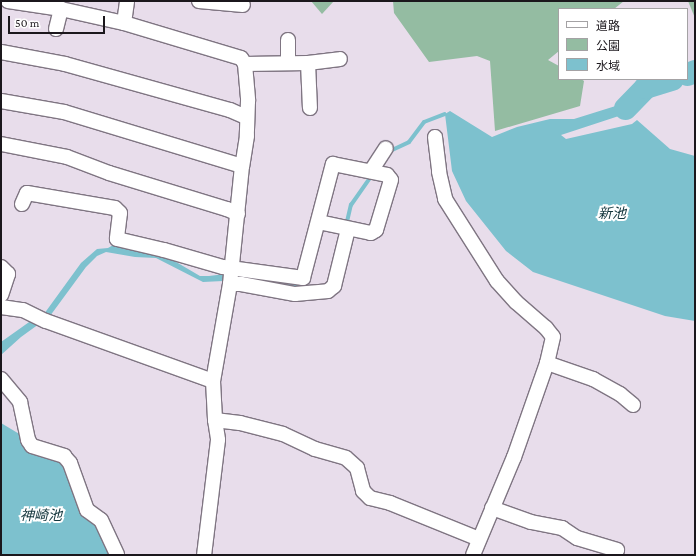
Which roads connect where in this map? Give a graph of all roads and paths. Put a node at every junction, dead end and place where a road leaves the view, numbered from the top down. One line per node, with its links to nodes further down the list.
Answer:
1 (8, 1): 5 (street)
2 (127, 1): 6 (street)
3 (199, 1): 4 (street)
4 (243, 4)
5 (61, 10): 6 (street); 7 (street)
6 (124, 23): 13 (street)
7 (56, 29)
8 (288, 40): 11 (street)
9 (1, 52): 16 (street)
10 (340, 59): 12 (street)
11 (288, 62): 12 (street); 13 (street)
12 (308, 62): 15 (street)
13 (245, 64): 16 (street)
14 (1, 101): 20 (street)
15 (310, 108)
16 (246, 117): 20 (street)
17 (435, 137): 30 (street)
18 (1, 144): 23 (street)
19 (386, 148): 21 (street)
20 (242, 166): 23 (street)
21 (372, 171): 24 (street); 25 (street)
22 (22, 204): 27 (street)
23 (238, 214): 27 (street)
24 (319, 222): 25 (street); 27 (street)
25 (348, 229): 27 (street)
26 (1, 267): 28 (street)
27 (231, 277): 32 (street)
28 (1, 295)
29 (1, 307): 32 (street)
30 (546, 363): 33 (street); 35 (street)
31 (1, 379): 38 (street)
32 (214, 381): 34 (street)
33 (634, 405)
34 (215, 420): 36 (street); 39 (street)
35 (492, 508): 36 (street); 37 (street)
36 (479, 538): 40 (street)
37 (617, 550)
38 (117, 555)
39 (204, 555)
40 (473, 555)

